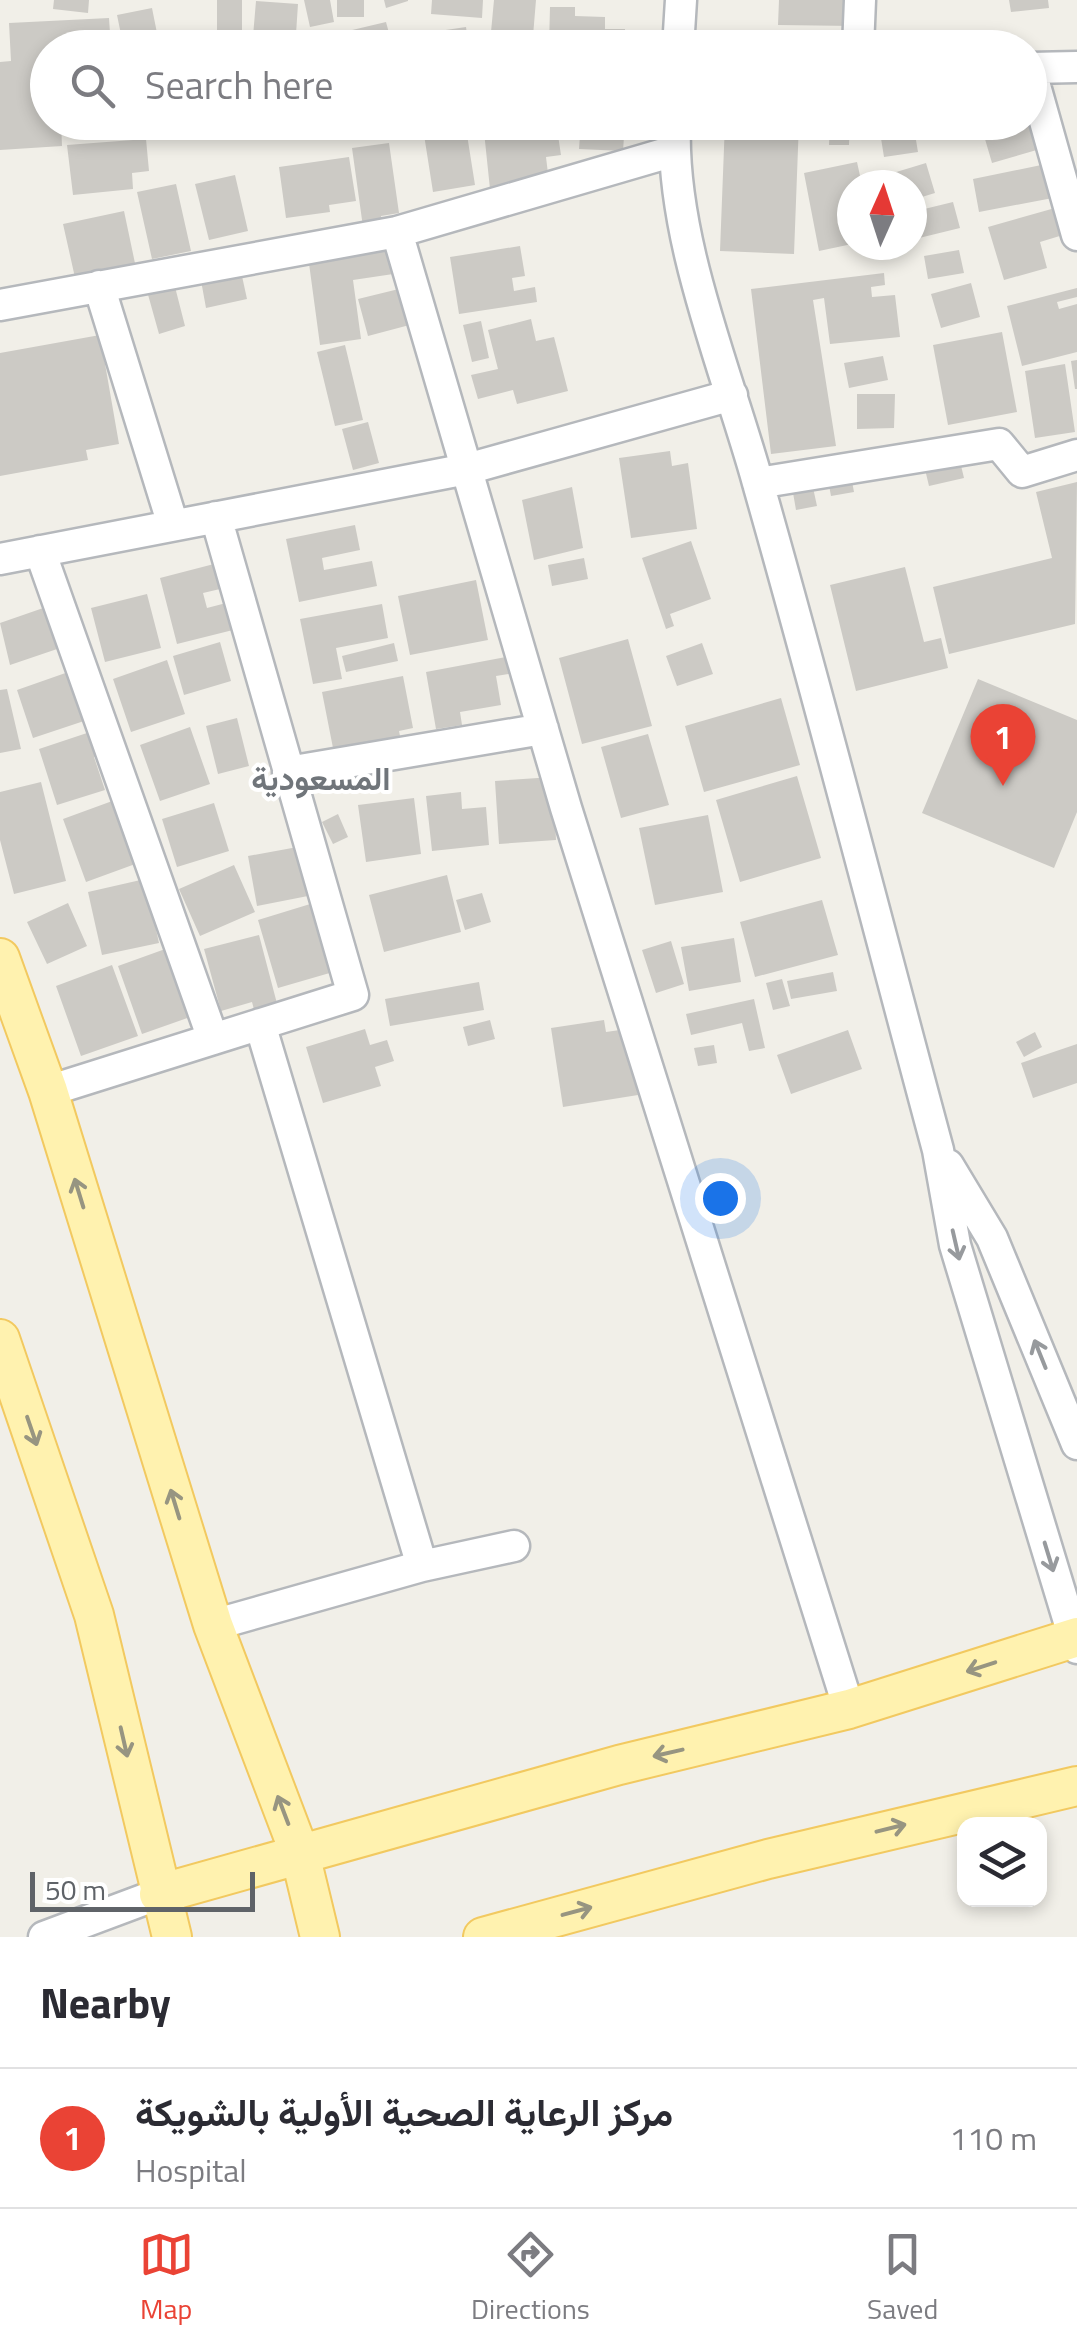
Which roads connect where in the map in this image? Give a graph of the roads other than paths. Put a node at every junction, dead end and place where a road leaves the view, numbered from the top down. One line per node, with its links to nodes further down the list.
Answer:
1 (680, 0): 3 (street)
2 (860, 0): 4 (street)
3 (679, 30)
4 (859, 30)
5 (1077, 67): 6 (street)
6 (1047, 68)
7 (1047, 128): 11 (street)
8 (665, 140): 10 (street)
9 (674, 140): 14 (street)
10 (397, 232): 12 (street); 16 (street)
11 (1077, 235)
12 (98, 286): 13 (street); 19 (street)
13 (0, 305)
14 (732, 395): 16 (street); 17 (street)
15 (1077, 455): 17 (street)
16 (467, 470): 18 (street); 22 (street)
17 (758, 483): 28 (street)
18 (216, 518): 19 (street); 23 (street)
19 (173, 525): 20 (street)
20 (40, 552): 21 (street); 26 (street)
21 (0, 559)
22 (543, 730): 23 (street); 35 (street)
23 (288, 772): 25 (street)
24 (0, 958): 27 (main road)
25 (260, 1024): 26 (street); 32 (street)
26 (212, 1039): 27 (street)
27 (48, 1091): 33 (main road, one-way to 27)
28 (938, 1150): 30 (street, one-way to 28); 34 (street, one-way to 34)
29 (0, 1339): 38 (main road, one-way to 38)
30 (1077, 1444)
31 (514, 1546): 32 (street)
32 (422, 1566): 33 (street)
33 (212, 1625): 37 (main road, one-way to 33)
34 (1076, 1641): 35 (main road, one-way to 35)
35 (850, 1710): 37 (main road, one-way to 37)
36 (1077, 1786): 42 (main road, one-way to 36)
37 (300, 1854): 38 (main road); 41 (main road)
38 (159, 1894): 39 (street); 40 (main road)
39 (44, 1937)
40 (172, 1937)
41 (320, 1937)
42 (483, 1937)

